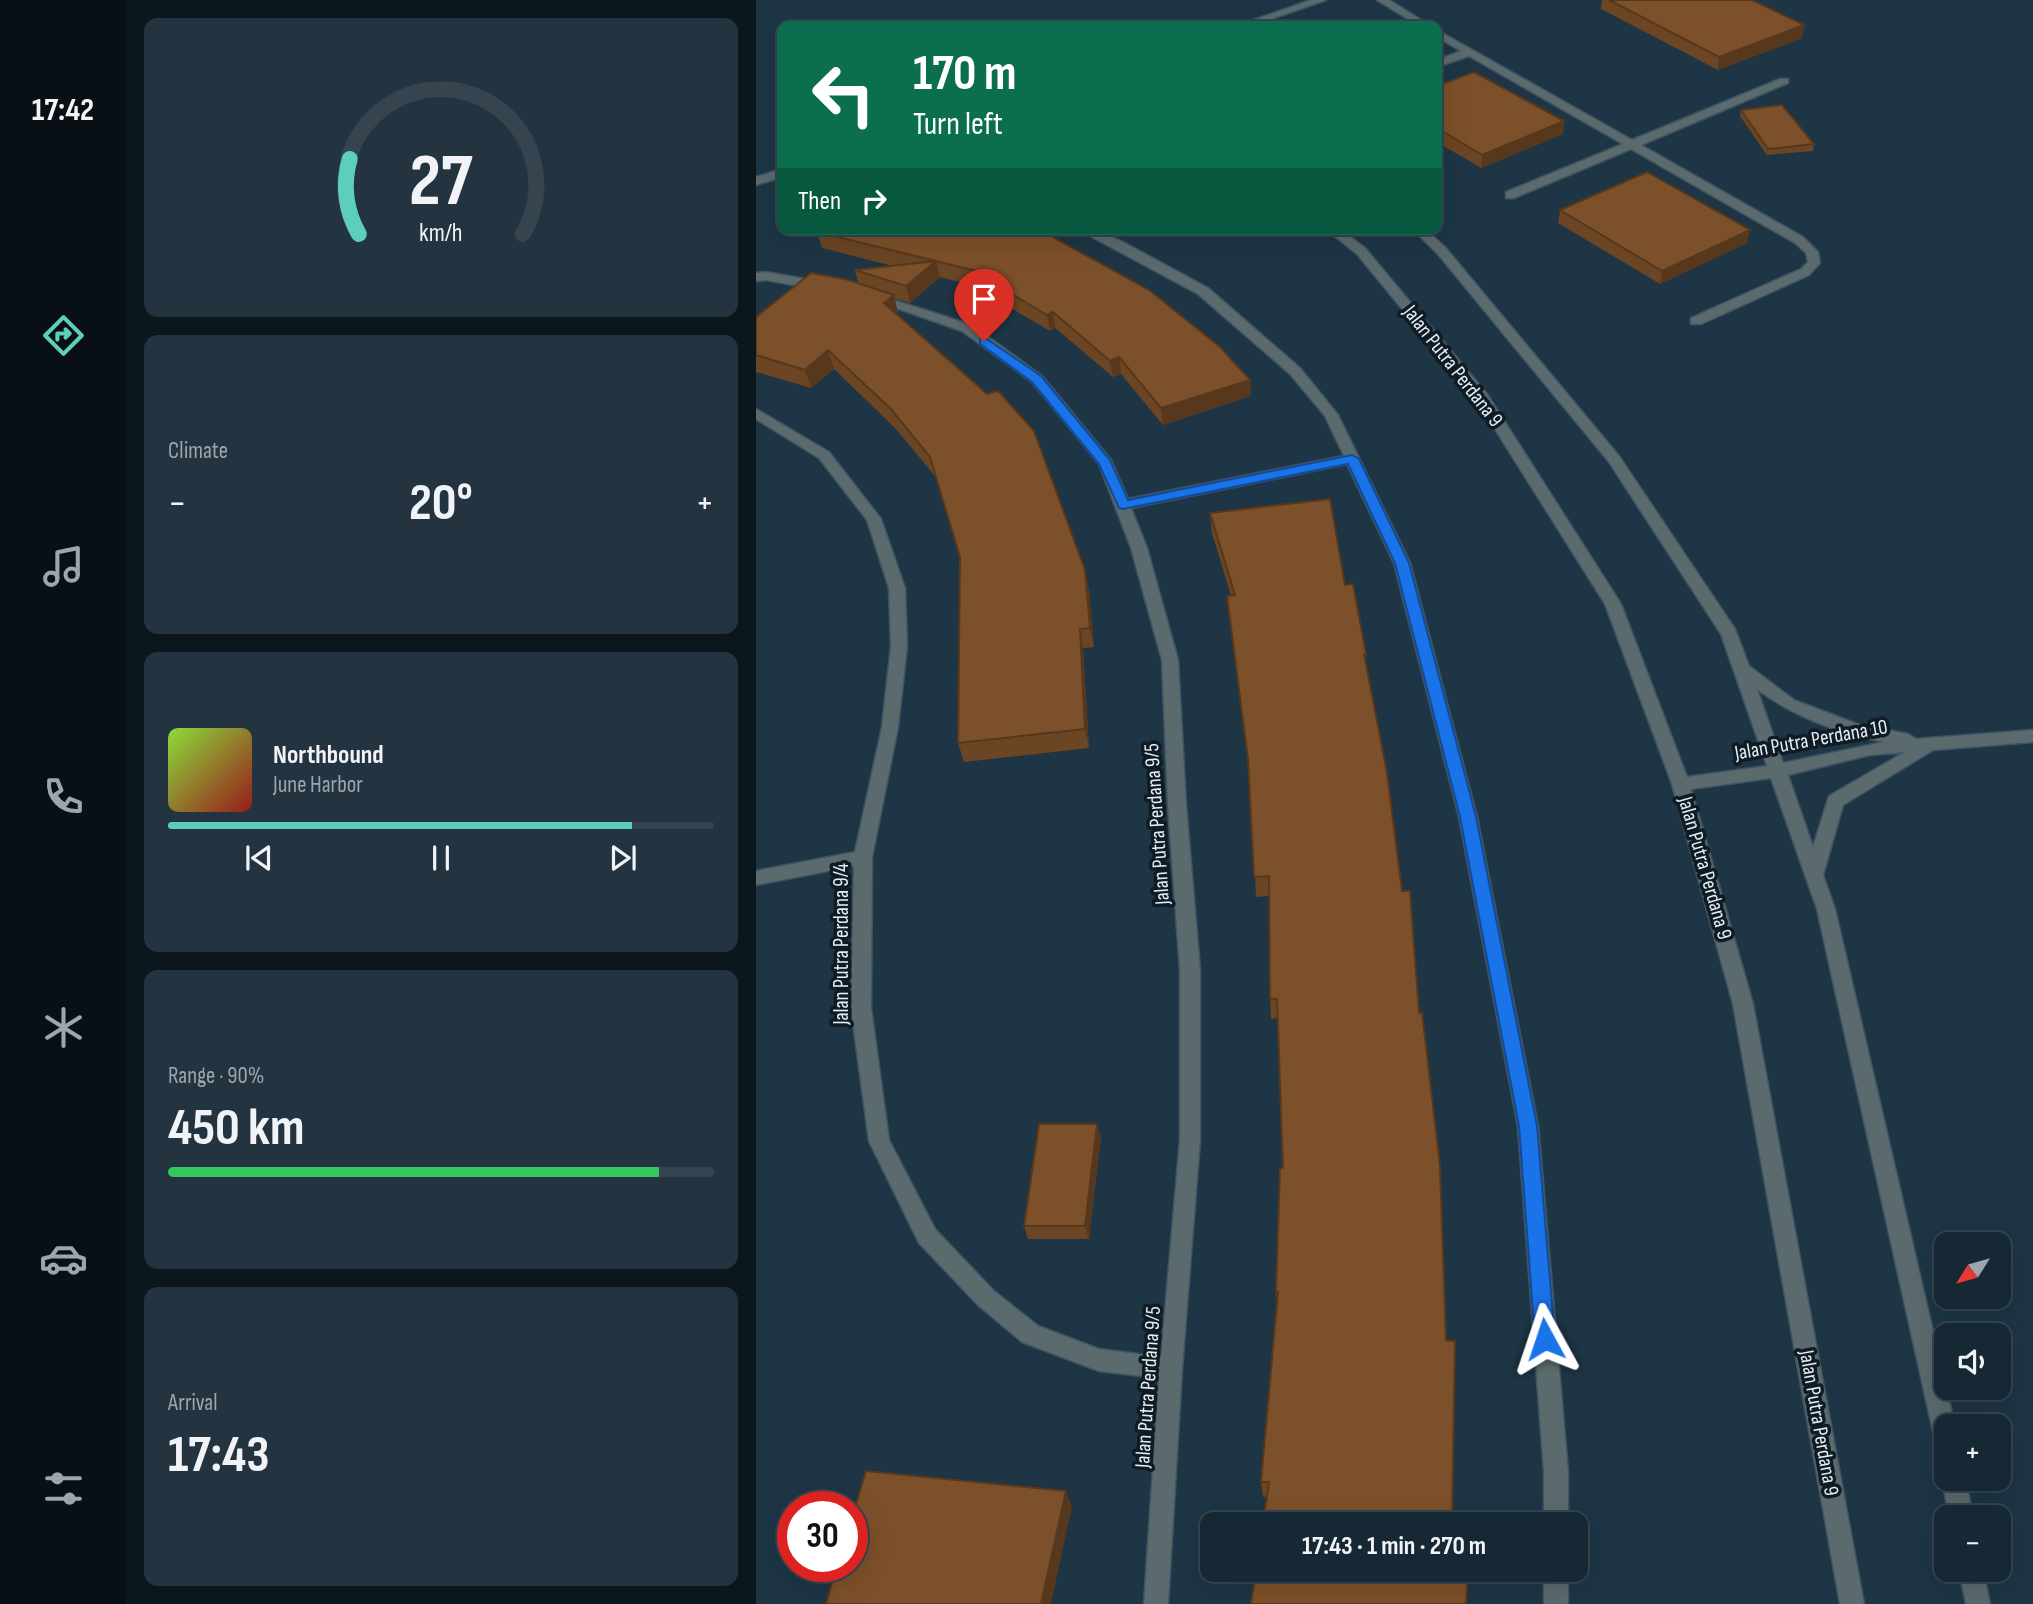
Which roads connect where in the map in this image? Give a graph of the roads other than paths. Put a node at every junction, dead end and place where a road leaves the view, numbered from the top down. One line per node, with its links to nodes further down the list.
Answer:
1 (1321, 0): 3 (street)
2 (1382, 0): 4 (street)
3 (1256, 21)
4 (1418, 21)
5 (1442, 36): 6 (street)
6 (1469, 52): 7 (street); 9 (street)
7 (1442, 62)
8 (1784, 81): 9 (street)
9 (1631, 145): 12 (street); 17 (street)
10 (777, 175): 11 (street)
11 (756, 181)
12 (1510, 195)
13 (1096, 235): 19 (street)
14 (1340, 235): 25 (street, Jalan Putra Perdana 9)
15 (1425, 235): 21 (street)
16 (756, 276): 20 (street, Jalan Putra Perdana 9/5)
17 (1696, 320)
18 (756, 413): 26 (street, Jalan Putra Perdana 9/4)
19 (1352, 459): 20 (street); 31 (street)
20 (1123, 505): 29 (street, Jalan Putra Perdana 9/5)
21 (1742, 670): 23 (street); 24 (street)
22 (2033, 736): 23 (street, Jalan Putra Perdana 10)
23 (1932, 744): 24 (street, Jalan Putra Perdana 10); 27 (street)
24 (1778, 771): 25 (street, Jalan Putra Perdana 10); 27 (street)
25 (1681, 784): 36 (street, Jalan Putra Perdana 9)
26 (863, 857): 28 (street); 29 (street, Jalan Putra Perdana 9/4)
27 (1814, 876): 30 (street)
28 (756, 878)
29 (1171, 1369): 34 (street, Jalan Putra Perdana 9/5)
30 (1941, 1414)
31 (1556, 1512)
32 (1556, 1582): 35 (street)
33 (1973, 1582): 37 (street)
34 (1156, 1604)
35 (1556, 1604)
36 (1852, 1604)
37 (1978, 1604)

